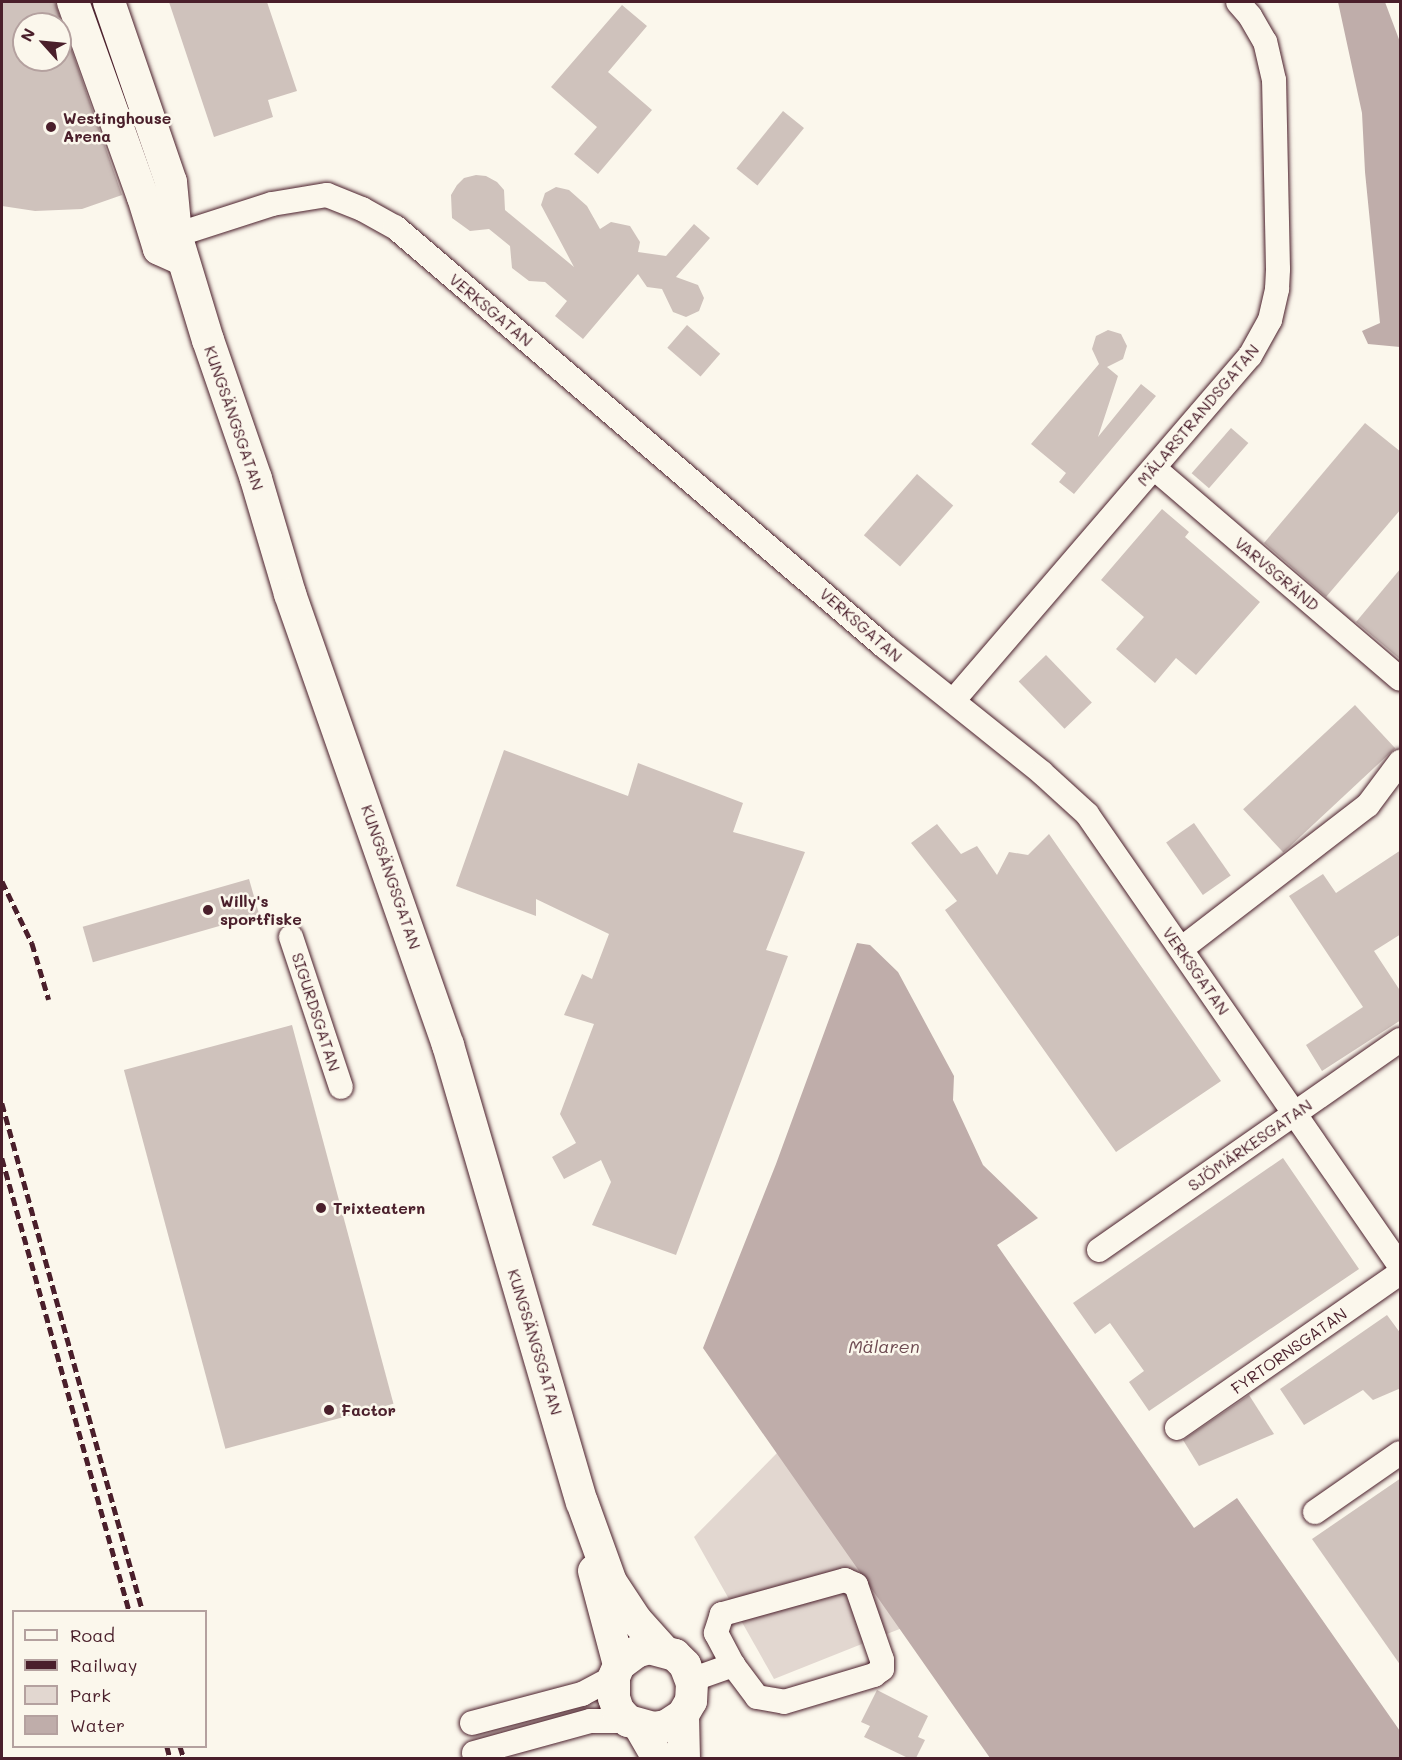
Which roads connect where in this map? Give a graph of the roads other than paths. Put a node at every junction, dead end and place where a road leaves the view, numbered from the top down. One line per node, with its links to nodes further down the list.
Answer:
1 (73, 2): 4 (main road)
2 (109, 2): 4 (main road, KUNGSÄNGSGATAN)
3 (1238, 2): 5 (street, MÄLARSTRANDSGATAN)
4 (179, 247): 7 (street, VERKSGATAN); 19 (main road, KUNGSÄNGSGATAN)
5 (1154, 468): 6 (street, VARVSGRÄND); 7 (street, MÄLARSTRANDSGATAN)
6 (1401, 679)
7 (953, 701): 10 (street, VERKSGATAN)
8 (1401, 762): 10 (street)
9 (291, 937): 12 (street, SIGURDSGATAN)
10 (1181, 949): 13 (street, VERKSGATAN)
11 (1401, 1040): 13 (street, SJÖMÄRKESGATAN)
12 (341, 1087)
13 (1295, 1114): 14 (street, SJÖMÄRKESGATAN); 15 (street, VERKSGATAN)
14 (1099, 1250)
15 (1401, 1266)
16 (1401, 1274): 17 (street, FYRTORNSGATAN)
17 (1177, 1428)
18 (1401, 1453): 20 (street)
19 (582, 1502): 21 (main road, KUNGSÄNGSGATAN); 23 (main road, KUNGSÄNGSGATAN)
20 (1315, 1512)
21 (663, 1650): 23 (main road); 24 (main road)
22 (733, 1665): 22 (street); 24 (street)
23 (617, 1671): 26 (street); 27 (main road)
24 (691, 1680): 25 (main road)
25 (683, 1715): 27 (main road); 30 (main road)
26 (472, 1723)
27 (634, 1724): 28 (street); 29 (main road)
28 (474, 1753)
29 (658, 1758)
30 (684, 1758)

